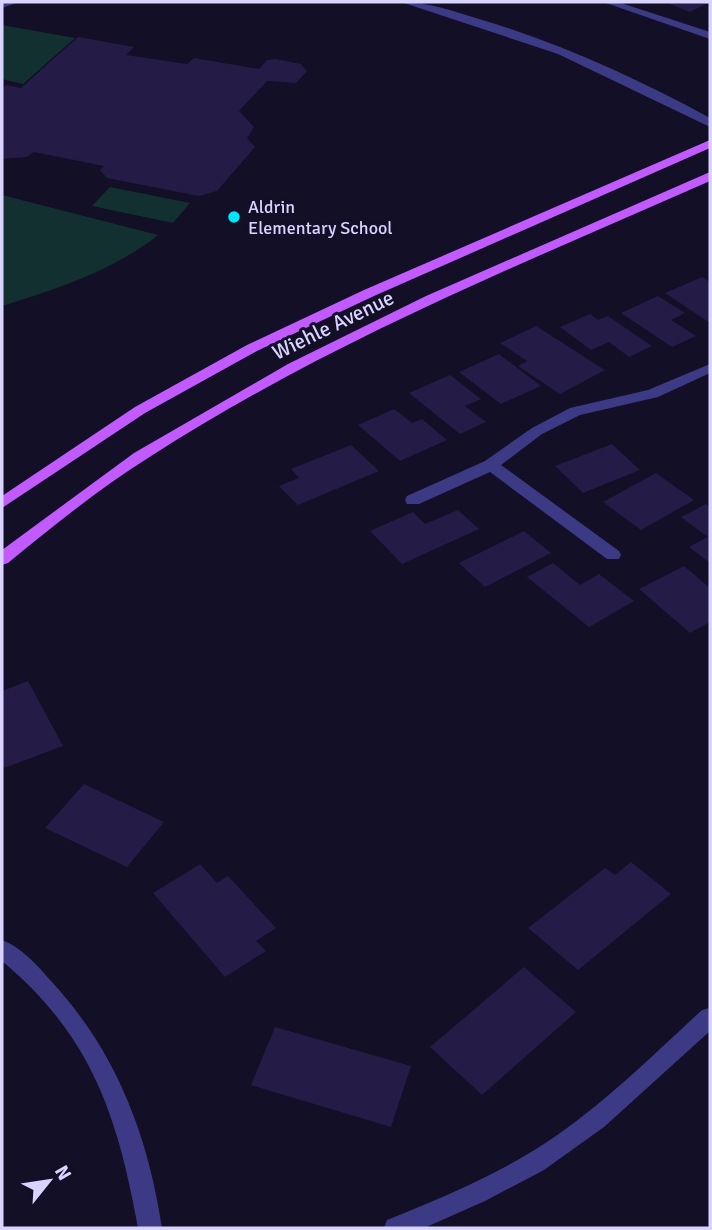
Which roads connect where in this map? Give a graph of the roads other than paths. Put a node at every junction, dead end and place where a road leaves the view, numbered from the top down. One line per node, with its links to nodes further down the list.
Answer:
1 (14, 2): 4 (street)
2 (406, 2): 6 (street)
3 (608, 2): 5 (street)
4 (2, 5)
5 (710, 36)
6 (710, 123)
7 (710, 144): 12 (main road, Wiehle Avenue)
8 (710, 176): 14 (main road, Wiehle Avenue)
9 (710, 368): 10 (street)
10 (491, 465): 11 (street); 13 (street)
11 (413, 500)
12 (2, 503)
13 (612, 555)
14 (2, 559)
15 (2, 950): 17 (street)
16 (710, 1017): 18 (street)
17 (150, 1228)
18 (396, 1228)

